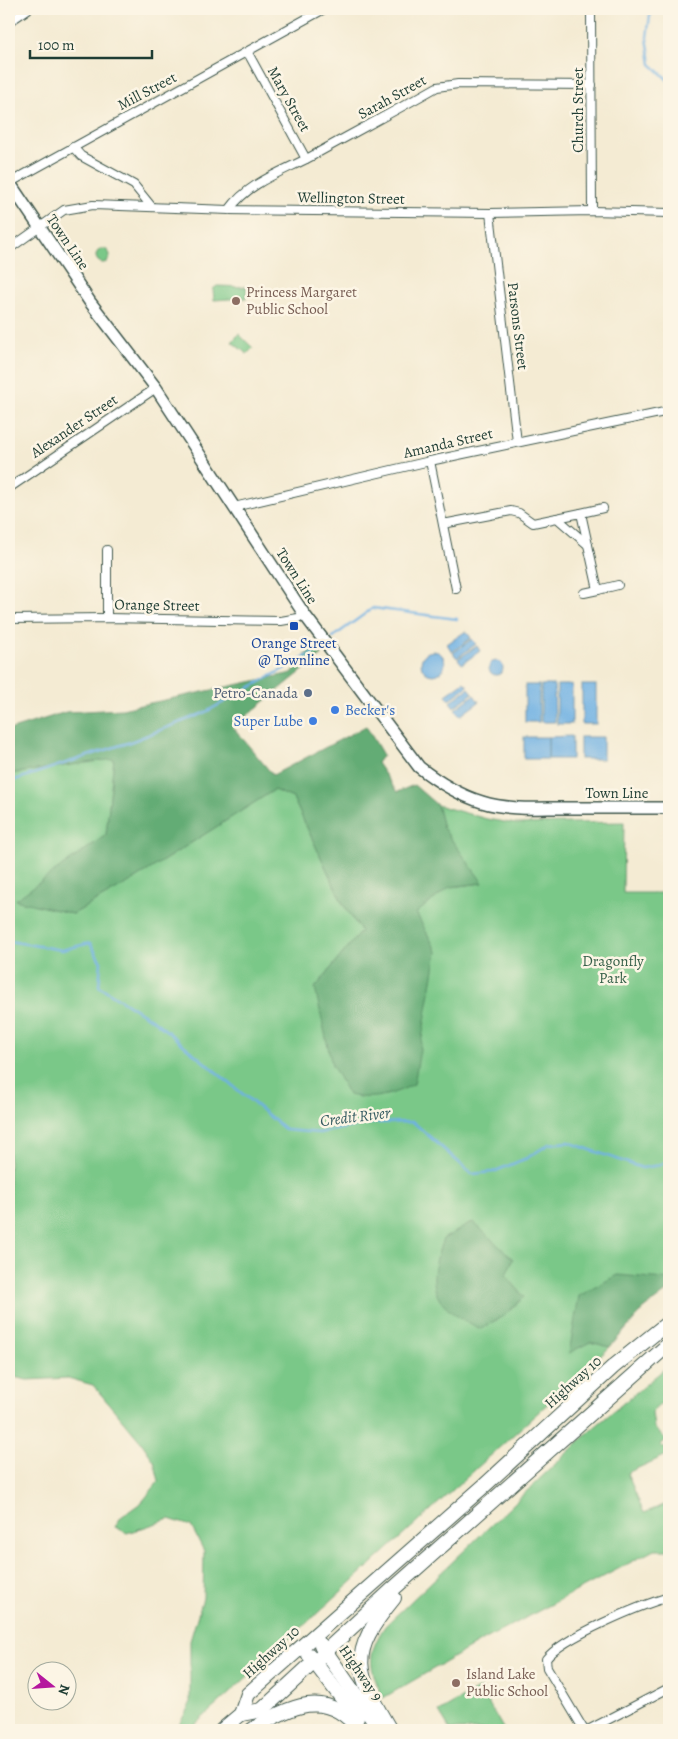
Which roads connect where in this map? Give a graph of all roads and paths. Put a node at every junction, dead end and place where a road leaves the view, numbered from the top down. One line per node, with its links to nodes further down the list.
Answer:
1 (28, 9): 4 (street)
2 (324, 9): 5 (street, Mill Street)
3 (592, 9): 6 (street, Church Street)
4 (9, 22)
5 (248, 53): 7 (street, Mill Street); 8 (street, Mary Street)
6 (592, 85): 8 (street, Sarah Street); 12 (street, Church Street)
7 (74, 147): 9 (street, Mill Street); 10 (street)
8 (306, 159): 11 (street, Sarah Street)
9 (9, 183): 15 (main road, Town Line)
10 (152, 206): 11 (street, Wellington Street); 15 (street, Wellington Street)
11 (229, 210): 13 (street, Wellington Street)
12 (592, 211): 13 (street, Wellington Street); 14 (street, Wellington Street)
13 (490, 213): 19 (street, Parsons Street)
14 (669, 213)
15 (39, 227): 16 (street, Wellington Street); 17 (main road, Town Line)
16 (9, 249)
17 (156, 388): 21 (street, Alexander Street); 22 (main road, Town Line)
18 (669, 411): 19 (street, Amanda Street)
19 (517, 442): 20 (street, Amanda Street)
20 (430, 461): 22 (street, Amanda Street); 26 (street)
21 (9, 488)
22 (234, 507): 33 (main road, Town Line)
23 (603, 508): 24 (street)
24 (580, 513): 25 (street); 27 (street)
25 (557, 518): 26 (street); 27 (street)
26 (443, 524): 30 (street)
27 (588, 545): 31 (street)
28 (107, 550): 34 (street)
29 (618, 586): 31 (street)
30 (456, 589)
31 (598, 590): 32 (street)
32 (584, 593)
33 (304, 614): 34 (street, Orange Street); 36 (main road, Town Line)
34 (107, 618): 35 (street, Orange Street)
35 (9, 619)
36 (669, 808)
37 (669, 1322): 41 (highway, Highway 10)
38 (669, 1344): 39 (highway)
39 (410, 1574): 43 (highway); 52 (highway)
40 (669, 1597): 53 (street)
41 (313, 1635): 42 (highway, Highway 10); 43 (highway, Highway 9)
42 (302, 1646): 44 (highway, Highway 9); 46 (highway, Highway 10)
43 (326, 1652): 44 (highway); 51 (highway, Highway 9)
44 (315, 1662): 46 (highway); 50 (highway, Highway 9)
45 (669, 1688): 53 (street)
46 (241, 1714): 47 (highway)
47 (222, 1730)
48 (252, 1730): 49 (highway)
49 (358, 1730)
50 (366, 1730)
51 (380, 1730)
52 (390, 1730)
53 (586, 1730)

